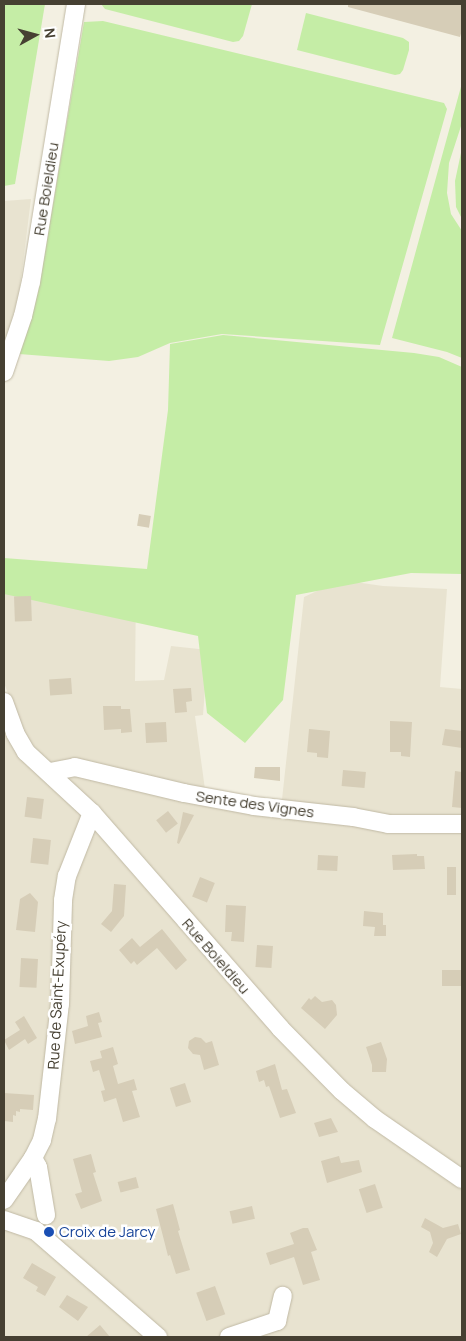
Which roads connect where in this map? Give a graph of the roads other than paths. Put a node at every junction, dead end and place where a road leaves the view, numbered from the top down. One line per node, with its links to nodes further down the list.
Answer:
1 (76, 4): 2 (street, Rue Boieldieu)
2 (4, 372)
3 (4, 702): 4 (street, Rue Boieldieu)
4 (50, 772): 5 (street, Rue Boieldieu); 6 (street, Sente des Vignes)
5 (92, 813): 7 (street, Rue de Saint-Exupéry); 8 (street, Rue Boieldieu)
6 (462, 824)
7 (33, 1158): 9 (street, Rue de Saint-Exupéry); 10 (street)
8 (462, 1179)
9 (4, 1200)
10 (46, 1215)
11 (4, 1220): 13 (street)
12 (283, 1296): 14 (street)
13 (153, 1335)
14 (229, 1337)

